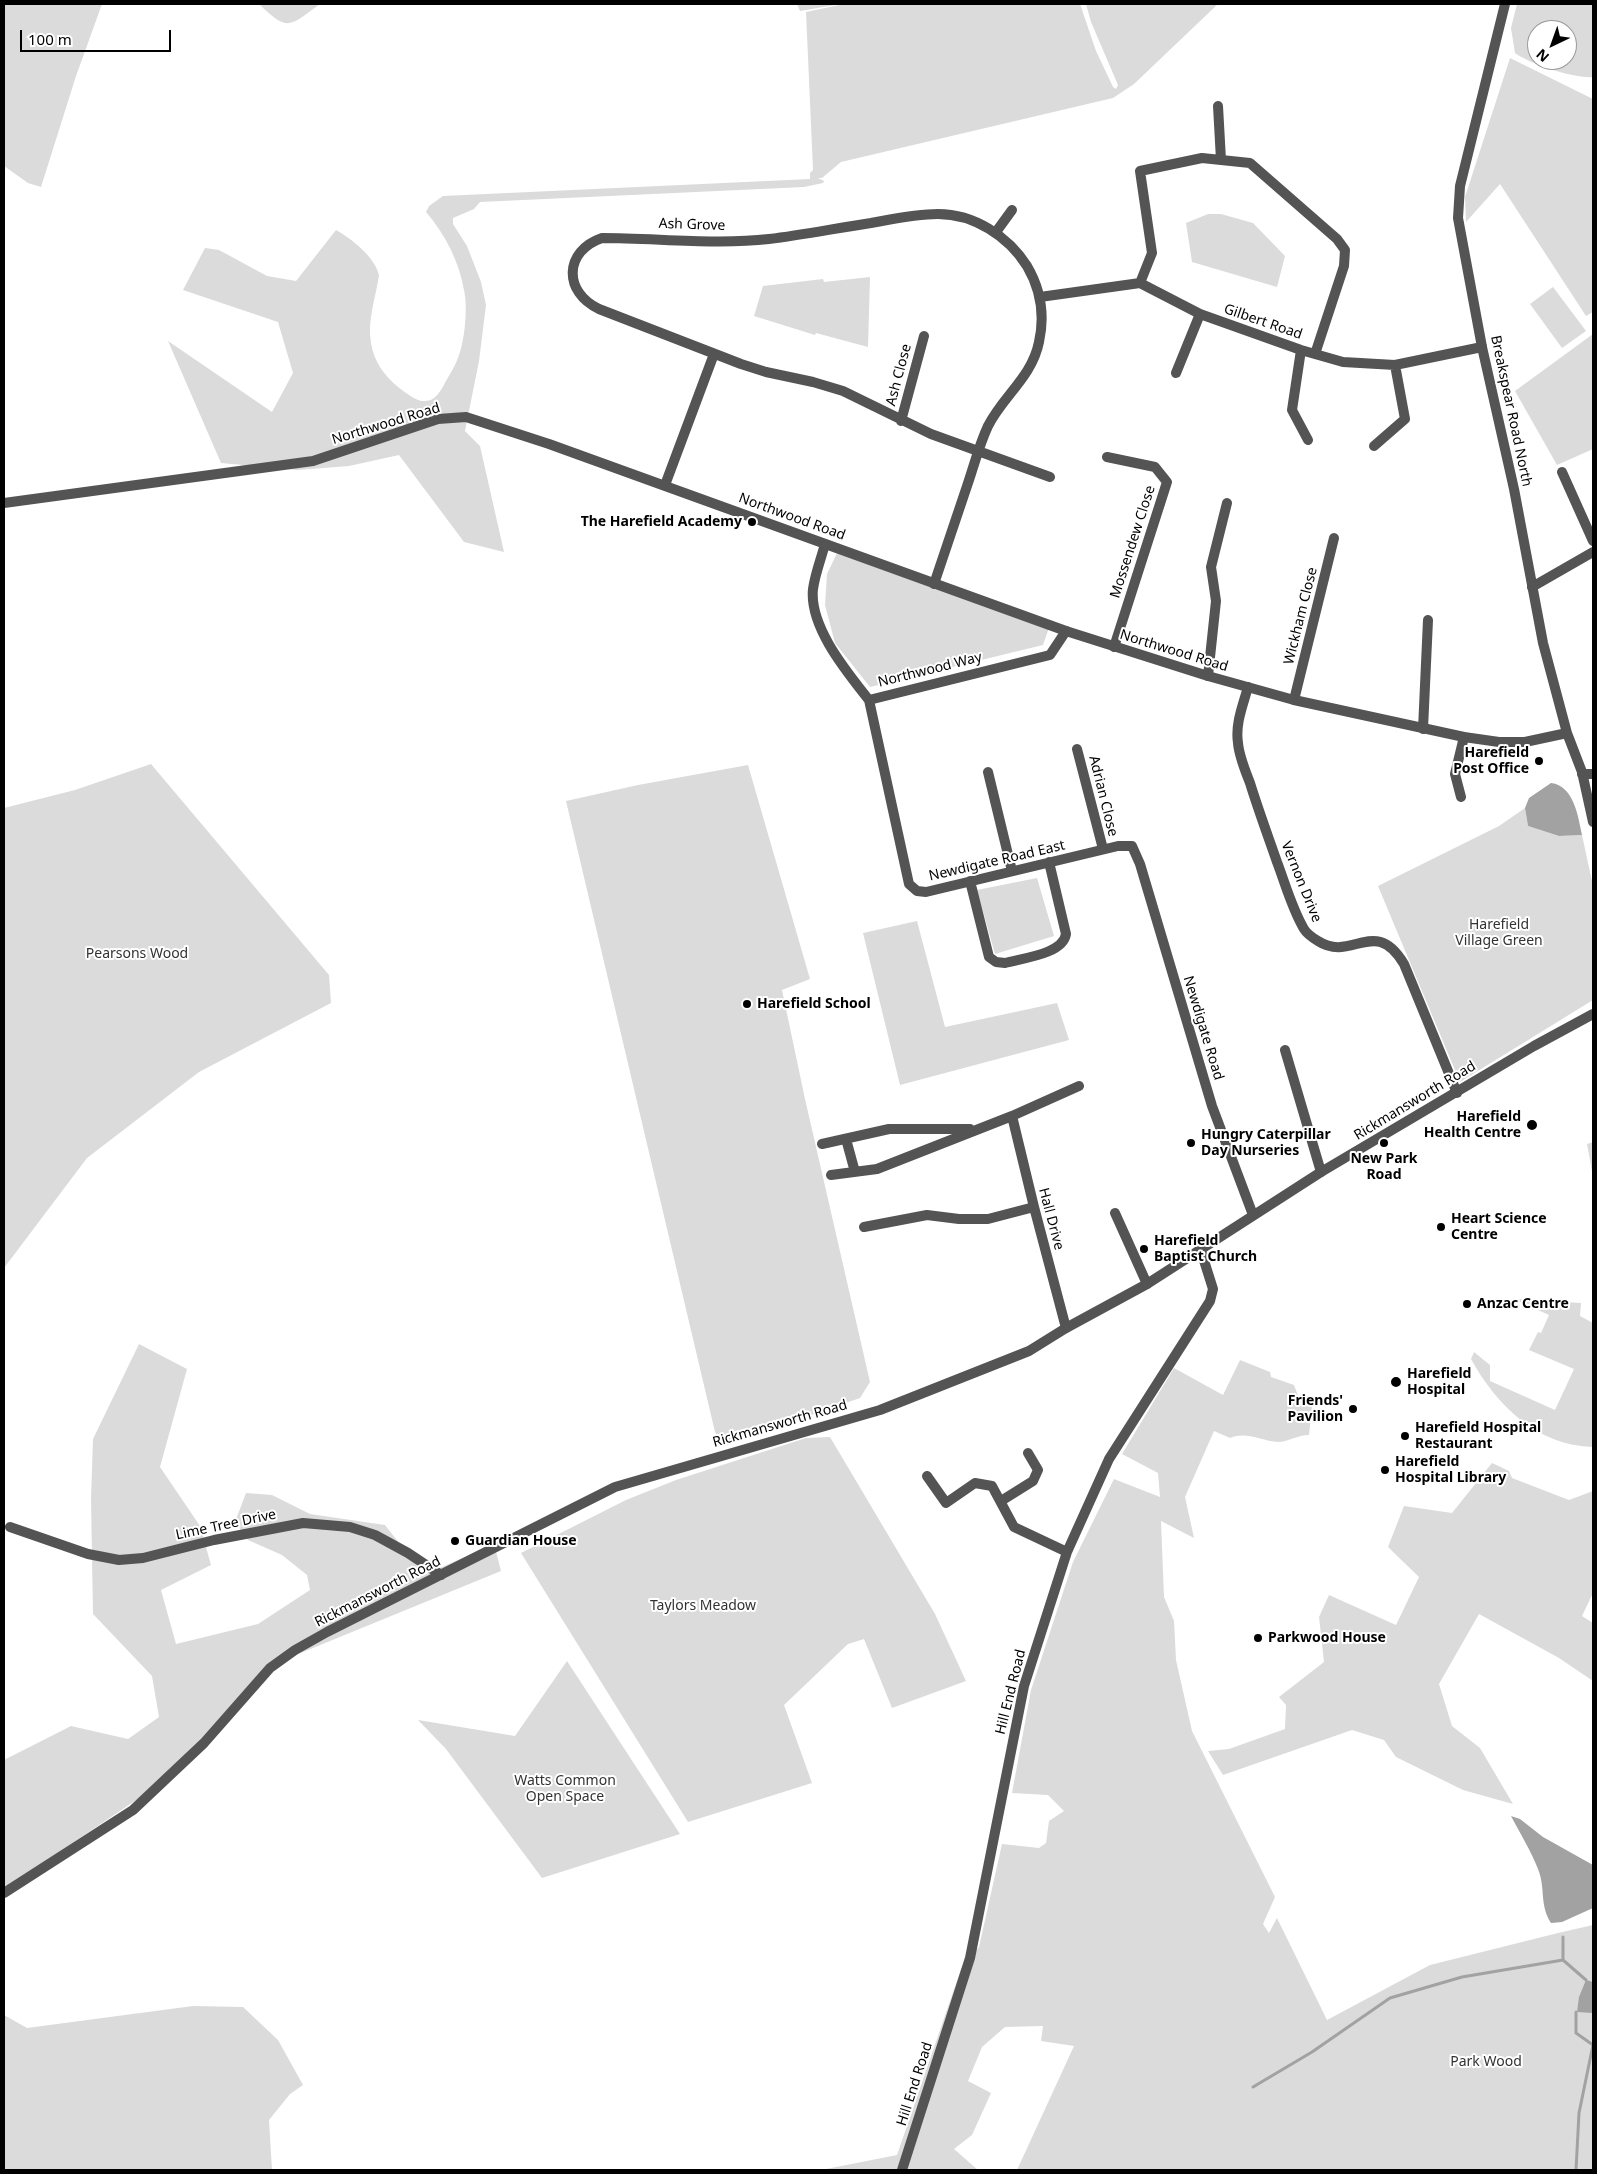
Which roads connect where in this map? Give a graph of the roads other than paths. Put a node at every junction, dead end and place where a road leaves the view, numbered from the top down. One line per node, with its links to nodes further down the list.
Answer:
1 (1505, 4): 10 (street, Breakspear Road North)
2 (1218, 106): 3 (street)
3 (1221, 160): 6 (street); 13 (street)
4 (1012, 210): 5 (street)
5 (996, 232): 7 (street, Ash Grove); 12 (street, Ash Grove)
6 (1140, 283): 7 (street); 8 (street, Gilbert Road)
7 (1040, 297): 19 (street, Ash Grove)
8 (1200, 314): 11 (street, Gilbert Road); 15 (street)
9 (924, 336): 16 (street, Ash Close)
10 (1482, 347): 14 (street, Gilbert Road); 31 (street, Breakspear Road North)
11 (1301, 350): 13 (street, Gilbert Road); 17 (street)
12 (714, 354): 16 (street, Ash Grove); 23 (street)
13 (1315, 354): 14 (street, Gilbert Road)
14 (1396, 365): 18 (street)
15 (1176, 373)
16 (902, 421): 19 (street, Ash Grove)
17 (1308, 440)
18 (1374, 446)
19 (978, 452): 22 (street); 30 (street, Ash Grove)
20 (1107, 457): 34 (street, Mossendew Close)
21 (1562, 472): 27 (street)
22 (1050, 478)
23 (665, 485): 24 (street, Northwood Road); 28 (street, Northwood Road)
24 (4, 503)
25 (1227, 503): 35 (street)
26 (1334, 538): 38 (street, Wickham Close)
27 (1593, 541)
28 (825, 544): 30 (street, Northwood Road); 37 (street, Northwood Way)
29 (1593, 552): 31 (street)
30 (934, 584): 33 (street, Northwood Road)
31 (1532, 587): 40 (street, Breakspear Road North)
32 (1428, 620): 39 (street)
33 (1066, 631): 34 (street, Northwood Road); 37 (street, Northwood Way)
34 (1114, 647): 35 (street, Northwood Road)
35 (1208, 676): 36 (street, Northwood Road)
36 (1248, 687): 38 (street, Northwood Road); 56 (street, Vernon Drive)
37 (869, 700): 52 (street, Newdigate Road East)
38 (1294, 700): 39 (street, Northwood Road)
39 (1423, 729): 41 (street, Northwood Road)
40 (1567, 733): 41 (street, Northwood Road); 44 (street, Breakspear Road North)
41 (1464, 737): 46 (street)
42 (1077, 749): 49 (street, Adrian Close)
43 (988, 772): 51 (street)
44 (1582, 774): 45 (street); 47 (street, Breakspear Road North)
45 (1593, 774)
46 (1461, 797)
47 (1593, 822)
48 (1132, 846): 49 (street, Newdigate Road East); 66 (street, Newdigate Road)
49 (1103, 849): 50 (street, Newdigate Road East)
50 (1049, 862): 51 (street, Newdigate Road East); 52 (street)
51 (1012, 871): 52 (street, Newdigate Road East)
52 (970, 881)
53 (1593, 1014): 56 (street, Rickmansworth Road)
54 (1285, 1050): 62 (street)
55 (1079, 1086): 57 (street)
56 (1457, 1093): 62 (street, Rickmansworth Road)
57 (1012, 1116): 58 (street); 64 (street, Hall Drive)
58 (976, 1130): 59 (street); 61 (street)
59 (846, 1139): 60 (street); 61 (street)
60 (822, 1144)
61 (855, 1172): 63 (street)
62 (1321, 1172): 66 (street, Rickmansworth Road)
63 (831, 1175)
64 (1034, 1207): 67 (street); 70 (street, Hall Drive)
65 (1115, 1213): 69 (street)
66 (1253, 1215): 68 (street, Rickmansworth Road)
67 (864, 1227)
68 (1201, 1251): 69 (street, Rickmansworth Road); 75 (street, Hill End Road)
69 (1147, 1284): 70 (street, Rickmansworth Road)
70 (1066, 1328): 76 (street, Rickmansworth Road)
71 (1028, 1453): 73 (street)
72 (927, 1476): 73 (street)
73 (1001, 1502): 75 (street)
74 (10, 1527): 76 (street, Lime Tree Drive)
75 (1067, 1552): 78 (street, Hill End Road)
76 (441, 1575): 77 (street, Rickmansworth Road)
77 (4, 1893)
78 (902, 2170)

